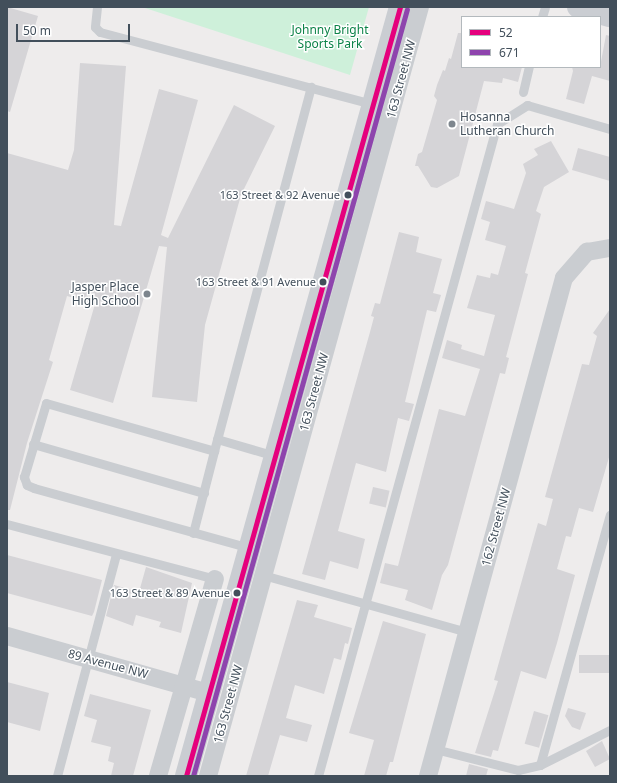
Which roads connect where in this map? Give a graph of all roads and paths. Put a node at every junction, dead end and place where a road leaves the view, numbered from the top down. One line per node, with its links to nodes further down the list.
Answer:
1 (97, 7): 7 (lane)
2 (400, 7): 9 (main road, 163 Street NW)
3 (420, 7): 22 (street, 163 Street NW)
4 (578, 7): 5 (main road)
5 (610, 16)
6 (529, 68): 8 (lane)
7 (311, 87): 9 (lane); 12 (lane)
8 (523, 92)
9 (373, 104): 15 (main road, 163 Street NW)
10 (610, 129): 24 (lane)
11 (610, 248): 25 (street, 162 Street NW)
12 (217, 439): 14 (lane); 15 (lane)
13 (33, 444): 14 (lane); 16 (lane); 19 (lane)
14 (214, 451): 16 (lane)
15 (276, 456): 20 (main road, 163 Street NW)
16 (204, 493): 19 (lane)
17 (610, 515): 32 (lane)
18 (7, 524): 21 (lane)
19 (193, 532): 20 (lane)
20 (250, 548): 29 (main road, 163 Street NW)
21 (116, 554): 23 (lane); 27 (lane)
22 (263, 575): 24 (lane); 36 (street, 163 Street NW)
23 (215, 579): 28 (street)
24 (365, 605): 25 (lane); 37 (lane)
25 (468, 632): 31 (street, 162 Street NW)
26 (7, 636): 27 (street, 89 Avenue NW)
27 (88, 659): 28 (street, 89 Avenue NW); 33 (lane)
28 (184, 685): 29 (street, 89 Avenue NW); 34 (street)
29 (209, 693): 35 (main road, 163 Street NW)
30 (610, 730): 32 (lane)
31 (436, 749): 32 (lane); 38 (street, 162 Street NW)
32 (540, 765)
33 (57, 776)
34 (158, 776)
35 (186, 776)
36 (208, 776)
37 (318, 776)
38 (428, 776)

